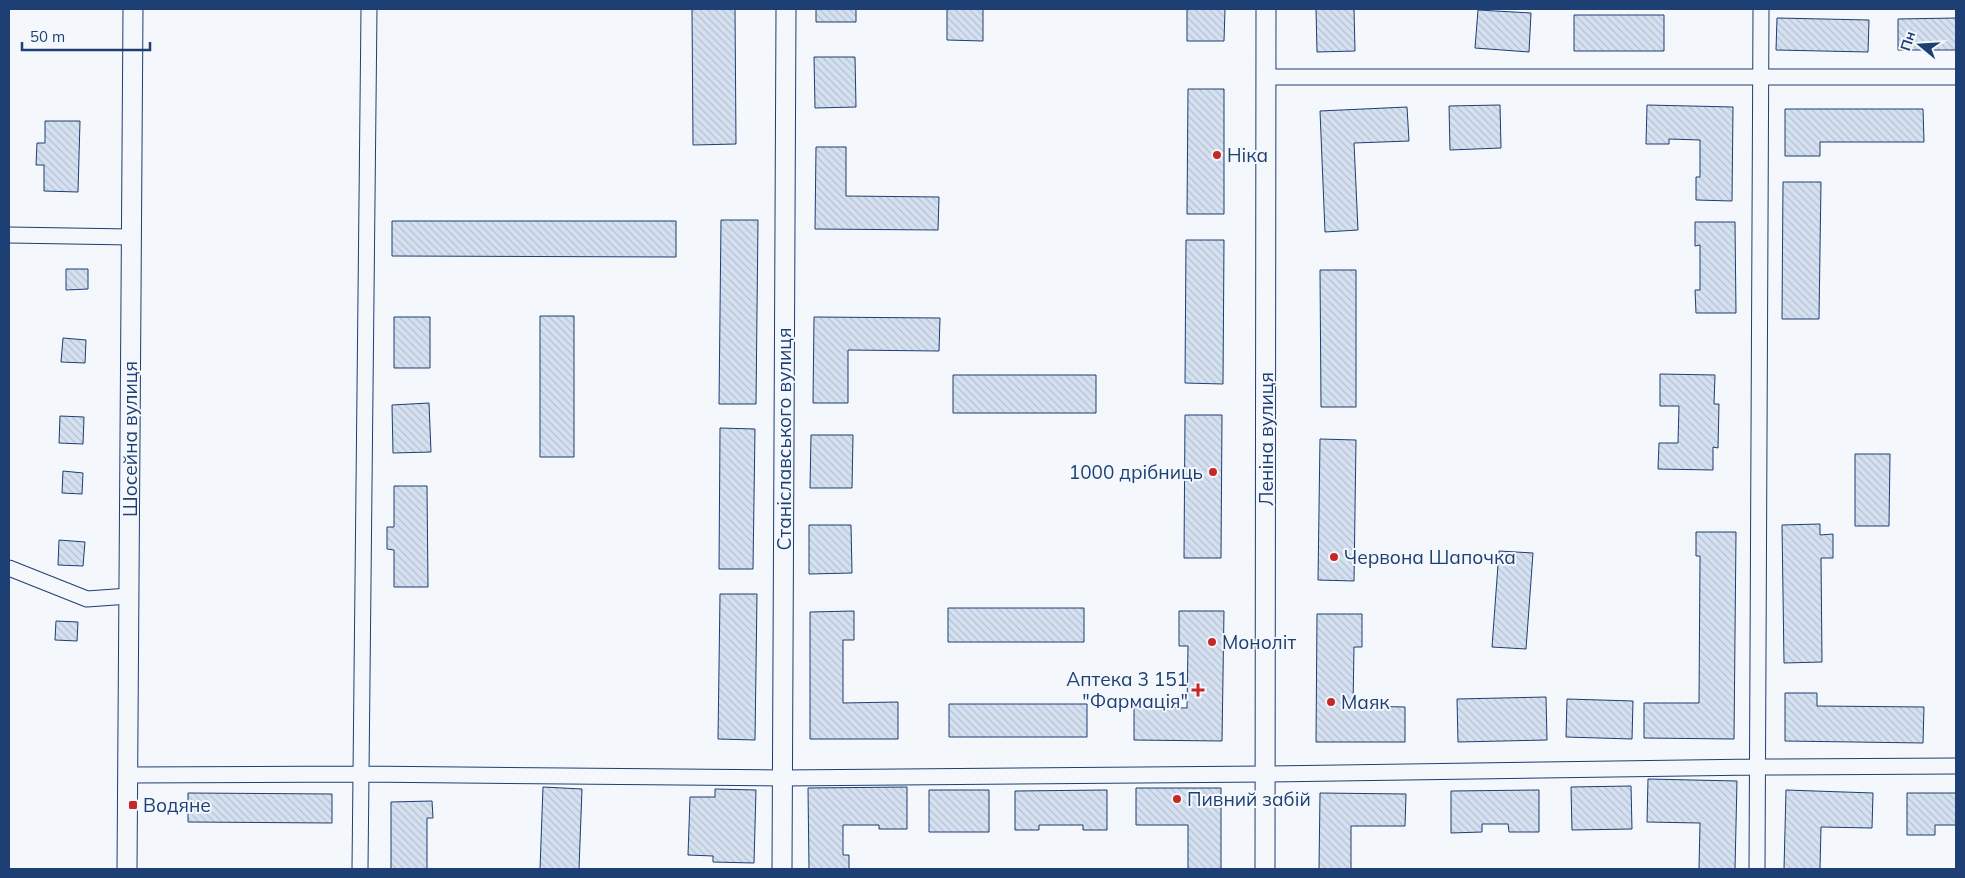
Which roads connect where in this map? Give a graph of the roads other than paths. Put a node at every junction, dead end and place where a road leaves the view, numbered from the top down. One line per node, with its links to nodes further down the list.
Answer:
1 (133, 9): 10 (street, Шосейна вулиця)
2 (369, 9): 15 (street)
3 (786, 9): 18 (street, Станіславського вулиця)
4 (1266, 9): 7 (street, Леніна вулиця)
5 (1762, 9): 8 (street)
6 (1956, 77): 8 (street)
7 (1266, 78): 8 (street); 16 (street, Леніна вулиця)
8 (1761, 78): 14 (street)
9 (9, 235): 10 (street)
10 (131, 237): 12 (street, Шосейна вулиця)
11 (9, 568): 12 (street)
12 (129, 596): 17 (street, Шосейна вулиця)
13 (1956, 766): 14 (street)
14 (1757, 767): 16 (street); 23 (street)
15 (361, 774): 17 (street); 18 (street); 20 (street)
16 (1265, 774): 18 (street); 22 (street, Леніна вулиця)
17 (127, 775): 19 (street, Шосейна вулиця)
18 (782, 778): 21 (street, Станіславського вулиця)
19 (126, 869)
20 (360, 869)
21 (782, 869)
22 (1265, 869)
23 (1757, 869)

